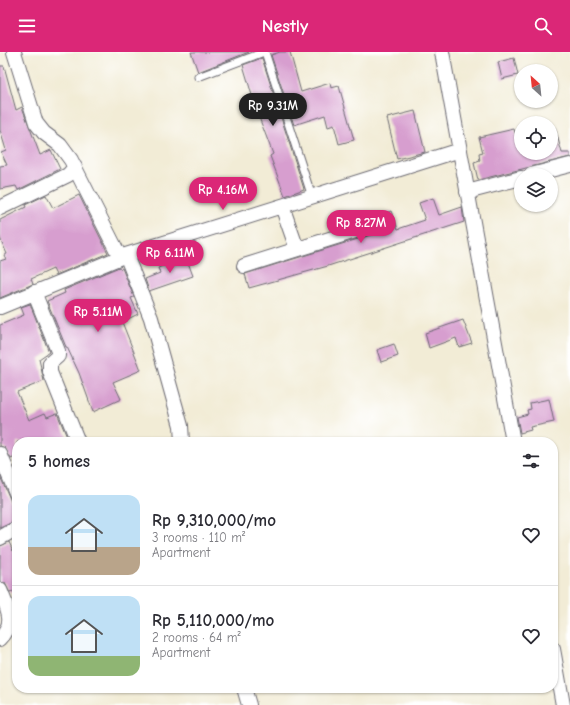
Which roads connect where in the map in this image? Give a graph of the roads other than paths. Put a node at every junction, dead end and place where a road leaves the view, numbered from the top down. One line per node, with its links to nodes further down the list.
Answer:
1 (14, 52): 7 (street)
2 (264, 52): 4 (lane); 11 (lane)
3 (442, 52): 5 (street)
4 (198, 76)
5 (460, 150): 10 (street); 11 (street)
6 (570, 165): 8 (street)
7 (75, 167): 13 (street); 16 (street)
8 (558, 168)
9 (514, 180): 10 (street)
10 (467, 192): 22 (street)
11 (312, 197): 12 (street)
12 (282, 206): 15 (street); 16 (street)
13 (0, 208)
14 (371, 226): 15 (street)
15 (297, 250): 17 (street)
16 (123, 256): 18 (street); 21 (street)
17 (244, 266)
18 (34, 292): 19 (street); 20 (street)
19 (0, 307)
20 (76, 437)
21 (182, 437)
22 (512, 437)
23 (0, 454): 24 (street)
24 (12, 483)
25 (12, 531): 26 (street)
26 (0, 538)
27 (0, 590): 28 (street)
28 (0, 639)
29 (558, 677): 32 (street)
30 (245, 693): 31 (street)
31 (249, 705)
32 (563, 705)

